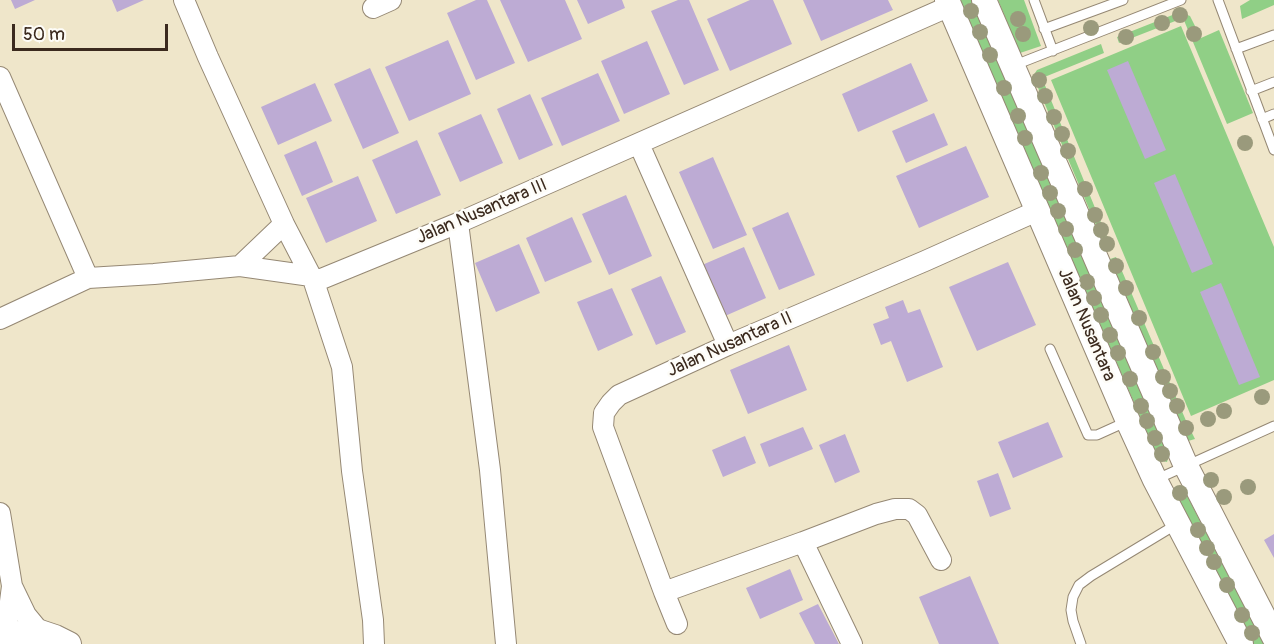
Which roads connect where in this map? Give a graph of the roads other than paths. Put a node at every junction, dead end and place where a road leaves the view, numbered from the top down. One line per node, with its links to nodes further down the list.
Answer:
1 (184, 0): 24 (street)
2 (391, 0): 9 (street)
3 (984, 0): 14 (street, Jalan Nusantara)
4 (1034, 0): 10 (lane)
5 (1123, 0): 10 (lane)
6 (1181, 0): 13 (lane)
7 (1218, 0): 12 (lane)
8 (948, 3): 20 (street, Jalan Nusantara III); 22 (street, Jalan Nusantara)
9 (373, 8)
10 (1044, 29): 13 (lane)
11 (1274, 34): 12 (lane)
12 (1236, 49): 17 (lane)
13 (1053, 51): 14 (lane)
14 (1012, 66): 33 (street, Jalan Nusantara)
15 (0, 77): 26 (street)
16 (1274, 82): 17 (lane)
17 (1251, 91): 19 (lane)
18 (1274, 114): 19 (lane)
19 (1262, 119): 21 (lane)
20 (639, 144): 23 (street, Jalan Nusantara III); 29 (street)
21 (1274, 150)
22 (1037, 211): 29 (street, Jalan Nusantara II); 31 (street, Jalan Nusantara)
23 (459, 223): 27 (street, Jalan Nusantara III); 47 (street)
24 (284, 224): 25 (street); 27 (street)
25 (240, 266): 26 (street); 27 (street)
26 (88, 278): 28 (street)
27 (313, 279): 46 (street)
28 (0, 319)
29 (728, 345): 40 (street, Jalan Nusantara II)
30 (1050, 349): 31 (lane)
31 (1128, 421): 34 (street, Jalan Nusantara)
32 (1274, 426): 33 (lane)
33 (1186, 466): 34 (lane); 44 (street, Jalan Nusantara)
34 (1155, 480): 36 (street, Jalan Nusantara)
35 (0, 513): 39 (street)
36 (1178, 524): 49 (lane); 50 (street, Jalan Nusantara)
37 (803, 542): 38 (street); 40 (street); 48 (street)
38 (941, 560)
39 (12, 586): 42 (street); 43 (street)
40 (664, 592): 41 (street, Jalan Nusantara II)
41 (676, 624)
42 (40, 632): 43 (street); 45 (street)
43 (3, 634)
44 (1274, 637)
45 (69, 644)
46 (374, 644)
47 (506, 644)
48 (852, 644)
49 (1082, 644)
50 (1241, 644)

